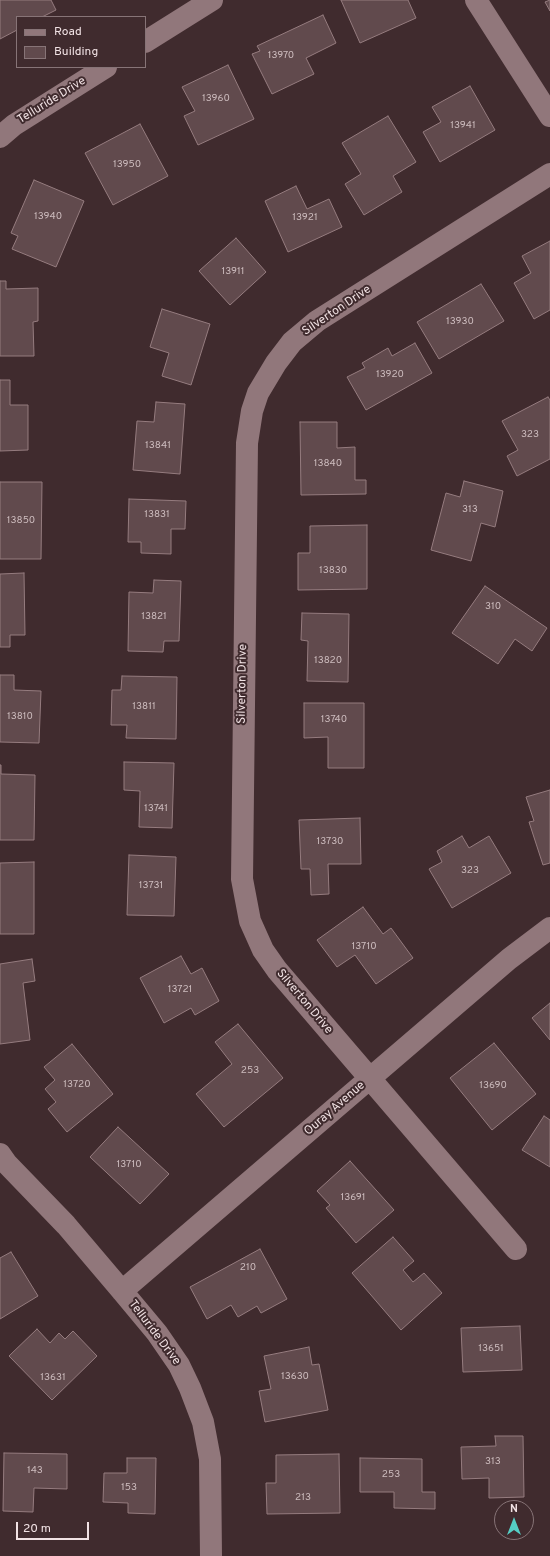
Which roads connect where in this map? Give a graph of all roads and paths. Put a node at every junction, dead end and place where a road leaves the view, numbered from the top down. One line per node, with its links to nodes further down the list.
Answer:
1 (212, 0): 3 (street)
2 (476, 0): 5 (street)
3 (146, 41)
4 (104, 68): 6 (street, Telluride Drive)
5 (550, 116)
6 (0, 137)
7 (550, 174): 9 (street, Silverton Drive)
8 (550, 928): 9 (street, Ouray Avenue)
9 (370, 1079): 11 (street, Silverton Drive); 12 (street, Ouray Avenue)
10 (2, 1162): 12 (street, Telluride Drive)
11 (516, 1249)
12 (122, 1291): 13 (street, Telluride Drive)
13 (211, 1556)

